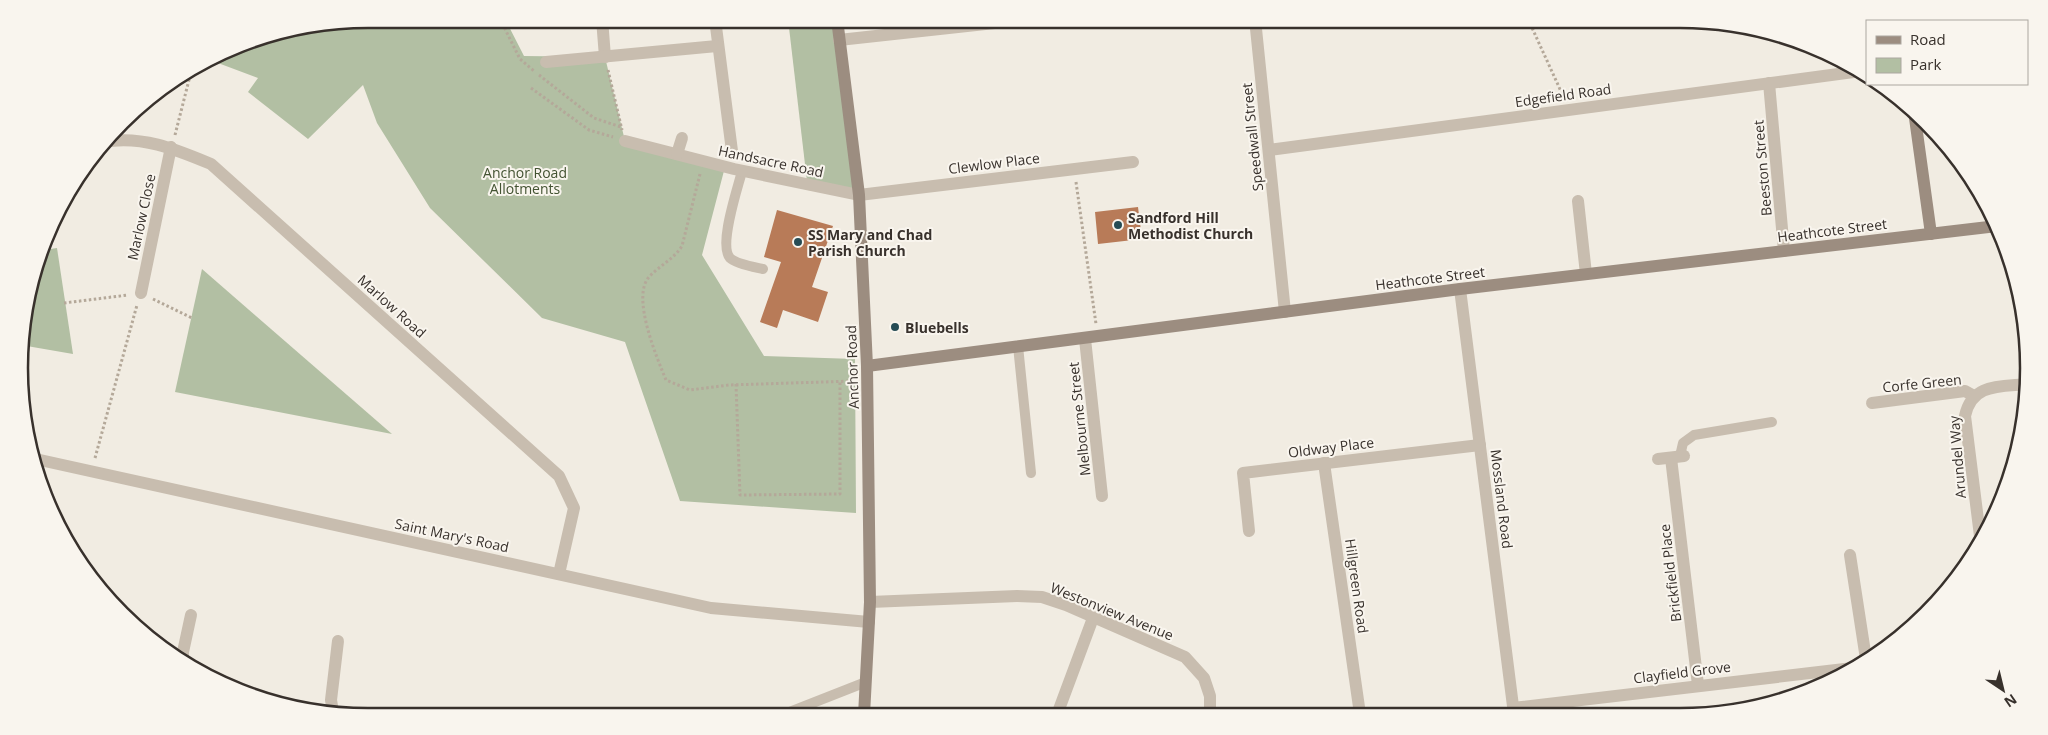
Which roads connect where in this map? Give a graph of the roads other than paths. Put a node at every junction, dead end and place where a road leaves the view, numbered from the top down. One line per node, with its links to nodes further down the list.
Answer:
1 (603, 28): 8 (street)
2 (716, 28): 7 (street)
3 (838, 28): 6 (street, Anchor Road)
4 (949, 28): 6 (street)
5 (1256, 28): 17 (street, Speedwall Street)
6 (839, 40): 22 (street, Anchor Road)
7 (718, 46): 8 (street); 18 (street)
8 (605, 57): 9 (street)
9 (546, 62)
10 (1849, 73): 11 (street, Edgefield Road)
11 (1769, 83): 17 (street, Edgefield Road); 26 (street, Beeston Street)
12 (1915, 122): 25 (street)
13 (682, 138): 19 (street)
14 (115, 139): 16 (street, Marlow Road)
15 (625, 141): 19 (street, Handsacre Road)
16 (172, 147): 30 (street, Marlow Close); 48 (street, Marlow Road)
17 (1269, 150): 31 (street, Speedwall Street)
18 (732, 152)
19 (677, 154): 21 (street, Handsacre Road)
20 (1133, 162): 22 (street, Clewlow Place)
21 (742, 171): 22 (street, Handsacre Road); 27 (lane)
22 (859, 195): 34 (street, Anchor Road)
23 (1578, 201): 28 (street)
24 (1990, 227): 25 (street, Heathcote Street)
25 (1930, 234): 26 (street, Heathcote Street)
26 (1784, 251): 28 (street, Heathcote Street)
27 (763, 270)
28 (1586, 274): 29 (street, Heathcote Street)
29 (1460, 289): 31 (street, Heathcote Street); 39 (street, Mossland Road)
30 (141, 293)
31 (1285, 312): 32 (street, Heathcote Street)
32 (1091, 338): 33 (street, Heathcote Street); 44 (street, Melbourne Street)
33 (1018, 346): 34 (street, Heathcote Street); 43 (lane)
34 (867, 366): 49 (street, Anchor Road)
35 (2020, 385): 36 (street)
36 (1974, 396): 37 (street, Corfe Green); 45 (street, Arundel Way)
37 (1872, 403)
38 (1772, 422): 40 (lane)
39 (1480, 445): 42 (street, Oldway Place); 65 (street, Mossland Road)
40 (1673, 457): 58 (street, Brickfield Place)
41 (41, 460): 48 (street, Saint Mary's Road)
42 (1324, 462): 46 (street, Oldway Place); 64 (street, Hillgreen Road)
43 (1031, 473)
44 (1102, 496)
45 (1979, 530)
46 (1249, 531)
47 (1850, 555): 55 (street)
48 (559, 574): 52 (street, Saint Mary's Road)
49 (870, 602): 51 (street, Westonview Avenue); 52 (street, Anchor Road)
50 (191, 615): 54 (street)
51 (1093, 618): 62 (street); 63 (street, Westonview Avenue)
52 (869, 622): 57 (street, Anchor Road)
53 (338, 641): 59 (street)
54 (183, 653)
55 (1865, 653)
56 (1835, 670): 58 (street, Clayfield Grove)
57 (866, 682): 60 (lane); 61 (street, Anchor Road)
58 (1698, 685): 66 (street, Clayfield Grove)
59 (332, 706)
60 (800, 708)
61 (864, 708)
62 (1059, 708)
63 (1209, 708)
64 (1359, 708)
65 (1514, 708)
66 (1535, 708)

